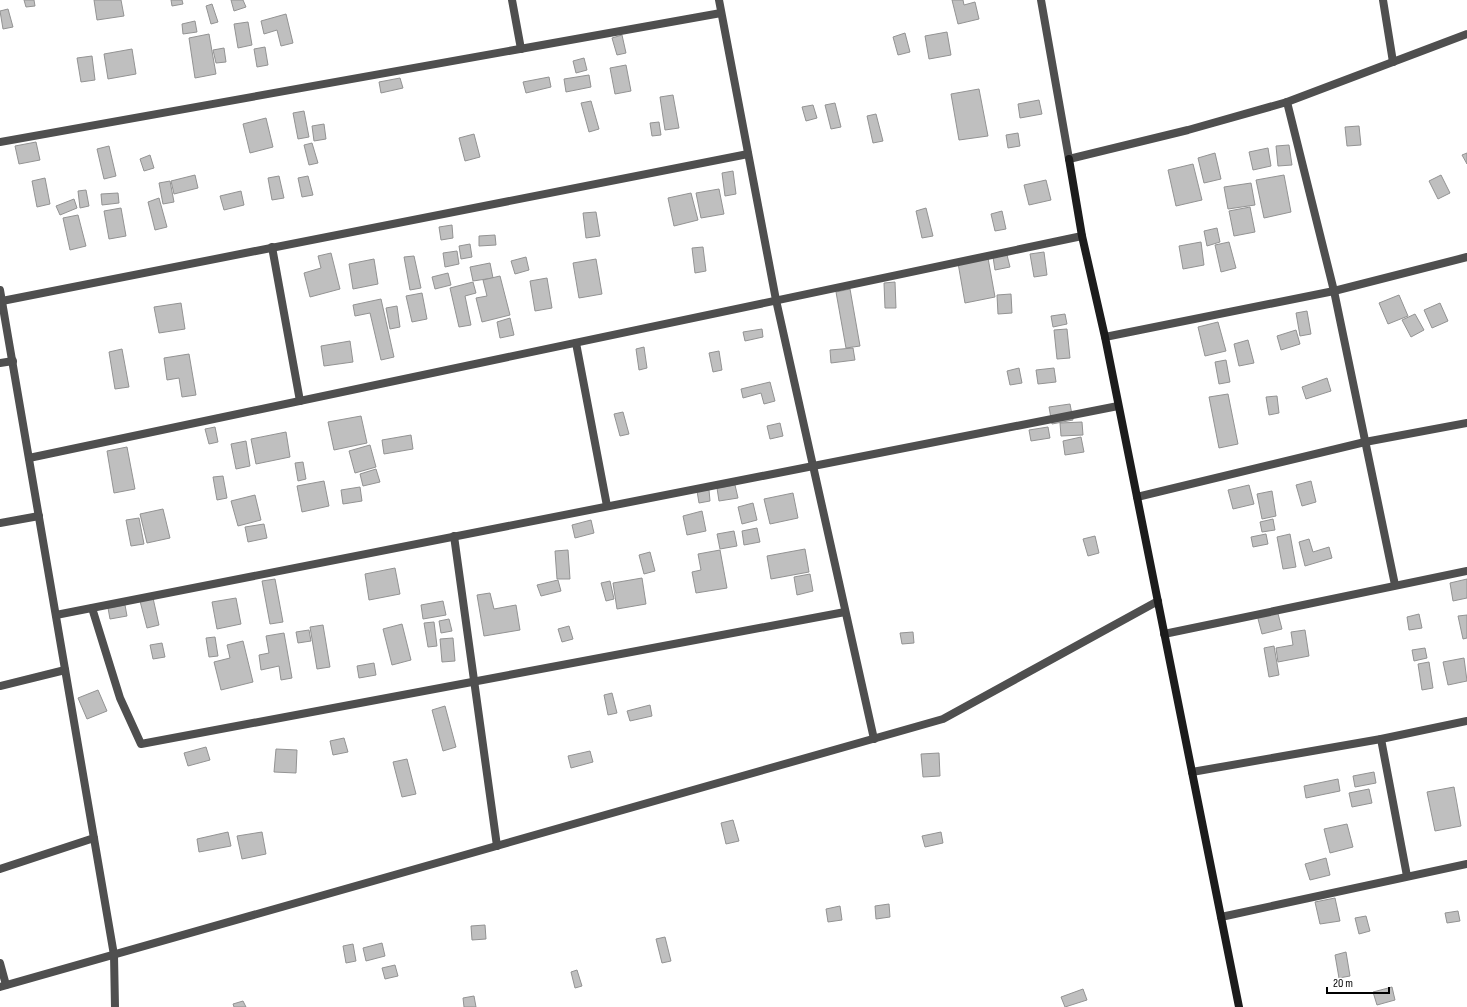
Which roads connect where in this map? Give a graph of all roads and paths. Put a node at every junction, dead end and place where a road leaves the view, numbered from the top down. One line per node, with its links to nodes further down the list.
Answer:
1 (512, 0): 7 (street)
2 (719, 0): 5 (street)
3 (1041, 0): 12 (street)
4 (1383, 0): 8 (street)
5 (721, 13): 7 (street); 11 (street)
6 (1467, 34): 8 (street)
7 (521, 49): 10 (street)
8 (1393, 62): 9 (street)
9 (1287, 102): 12 (street); 17 (street)
10 (0, 142)
11 (748, 154): 14 (street); 18 (street)
12 (1069, 159): 13 (street)
13 (1082, 236): 18 (street); 20 (street)
14 (272, 248): 19 (street); 24 (street)
15 (1467, 257): 17 (street)
16 (0, 290): 19 (street)
17 (1334, 291): 20 (street); 27 (street)
18 (776, 300): 21 (street); 29 (street)
19 (2, 301): 22 (street)
20 (1105, 337): 25 (street)
21 (576, 343): 24 (street); 31 (street)
22 (12, 361): 23 (street); 28 (street)
23 (0, 363)
24 (300, 401): 28 (street)
25 (1118, 406): 29 (street); 30 (street)
26 (1467, 423): 27 (street)
27 (1365, 442): 30 (street); 36 (street)
28 (29, 458): 32 (street)
29 (813, 466): 31 (street); 39 (street)
30 (1137, 497): 37 (street)
31 (607, 506): 34 (street)
32 (39, 516): 33 (street); 40 (street)
33 (0, 523)
34 (454, 536): 38 (street); 43 (street)
35 (1467, 571): 36 (street)
36 (1395, 585): 41 (street)
37 (1158, 601): 41 (street); 46 (street)
38 (92, 608): 40 (street); 43 (street)
39 (845, 612): 43 (street); 46 (street)
40 (56, 615): 42 (street)
41 (1164, 634): 48 (street)
42 (66, 670): 44 (street); 49 (street)
43 (474, 682): 50 (street)
44 (0, 686)
45 (1467, 721): 47 (street)
46 (874, 738): 50 (street)
47 (1381, 739): 48 (street); 53 (street)
48 (1192, 772): 54 (street)
49 (94, 838): 52 (street); 55 (street)
50 (497, 846): 55 (street)
51 (1467, 864): 53 (street)
52 (0, 869)
53 (1407, 876): 54 (street)
54 (1221, 917): 59 (street)
55 (114, 955): 57 (street); 58 (street)
56 (0, 963): 57 (street)
57 (3, 986)
58 (115, 1007)
59 (1239, 1007)

